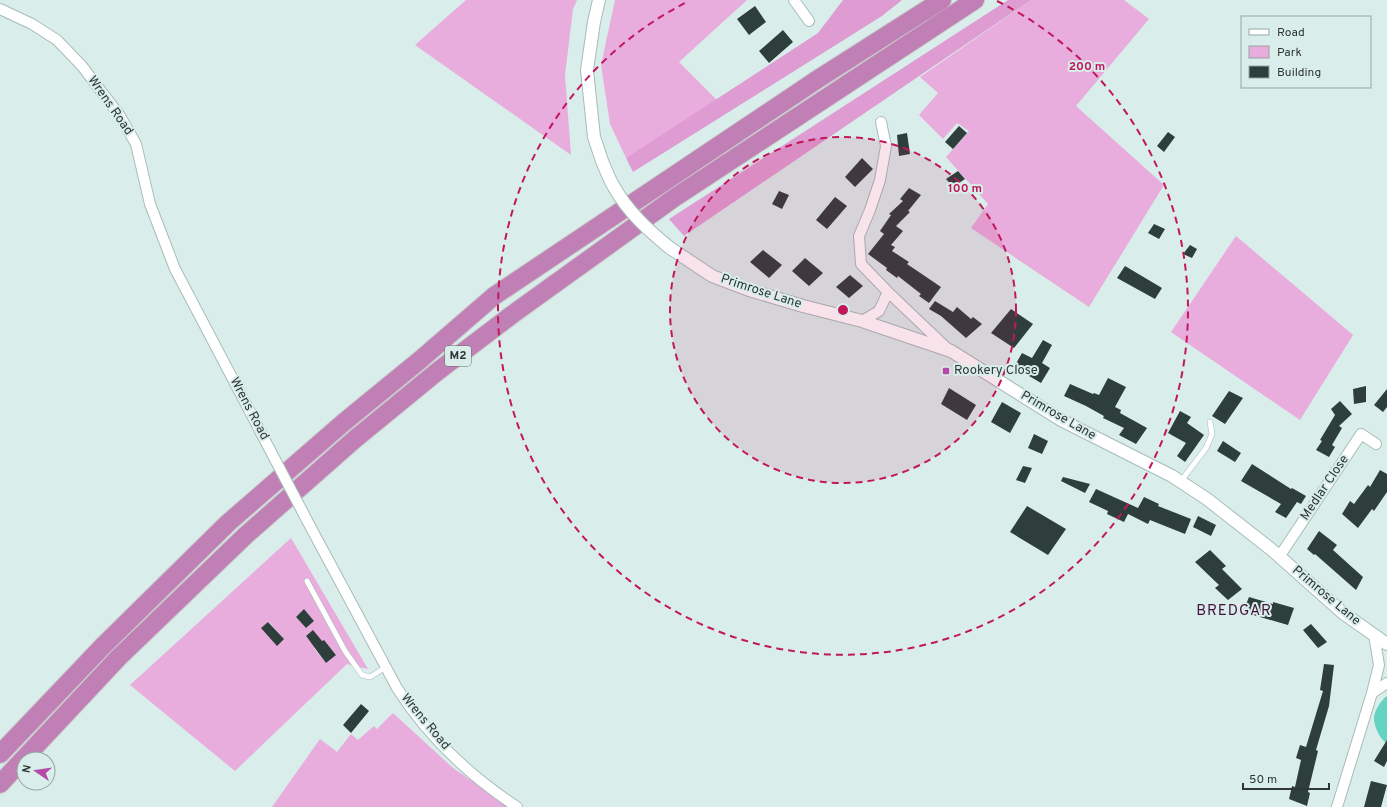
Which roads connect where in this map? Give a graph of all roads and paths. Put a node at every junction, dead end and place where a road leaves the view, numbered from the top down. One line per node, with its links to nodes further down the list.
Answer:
1 (599, 0): 9 (street, Primrose Lane, bridge)
2 (794, 0): 6 (street)
3 (942, 0): 21 (highway, M2)
4 (975, 0): 22 (highway, M2)
5 (0, 10): 18 (street, Wrens Road, bridge)
6 (809, 21)
7 (881, 122): 8 (street)
8 (888, 292): 9 (street); 10 (street)
9 (862, 321): 10 (street, Primrose Lane)
10 (951, 351): 13 (street, Primrose Lane)
11 (1210, 422): 13 (lane)
12 (1376, 444): 14 (street, Medlar Close)
13 (1180, 482): 14 (street, Primrose Lane)
14 (1279, 557): 16 (street, Primrose Lane)
15 (306, 581): 18 (lane)
16 (1374, 635): 17 (street, Primrose Lane); 20 (street)
17 (1387, 644)
18 (386, 667): 23 (street, Wrens Road)
19 (1387, 683): 20 (street)
20 (1372, 692): 24 (street)
21 (0, 754)
22 (0, 784)
23 (517, 807)
24 (1337, 807)

